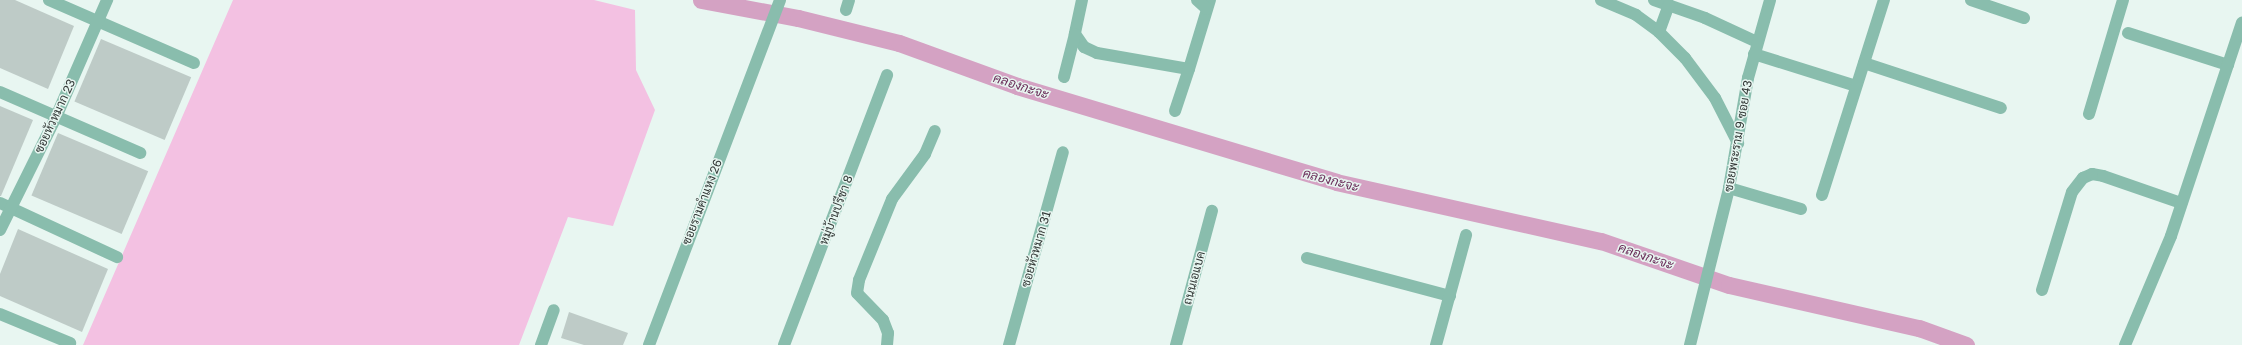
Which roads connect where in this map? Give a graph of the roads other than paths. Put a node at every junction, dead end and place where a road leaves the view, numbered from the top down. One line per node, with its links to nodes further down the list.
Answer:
1 (49, 0): 15 (street)
2 (107, 0): 15 (street, ซอยหัวหมาก 23)
3 (780, 0): 53 (street, ซอยรามคำแหง 26)
4 (1082, 0): 18 (street)
5 (1197, 0): 12 (street)
6 (1601, 0): 17 (street)
7 (1654, 0): 13 (street)
8 (1770, 0): 20 (street, ซอยพระราม 9 ซอย 43)
9 (1884, 0): 22 (street)
10 (1971, 0): 14 (street)
11 (2123, 0): 31 (street)
12 (1209, 5): 24 (street)
13 (1669, 5): 17 (street); 20 (street)
14 (2024, 18)
15 (97, 21): 21 (street); 32 (street, ซอยหัวหมาก 23)
16 (2242, 23): 23 (street)
17 (1659, 32): 34 (street)
18 (1075, 34): 24 (street); 26 (street)
19 (2128, 34): 23 (street)
20 (1756, 48): 27 (street); 34 (street, ซอยพระราม 9 ซอย 43)
21 (194, 63)
22 (1864, 63): 27 (street); 29 (street)
23 (2228, 65): 39 (street)
24 (1189, 69): 30 (street)
25 (887, 76): 54 (street, หมู่บ้านปรีชา 8)
26 (1064, 77)
27 (1856, 86): 38 (street)
28 (0, 92): 32 (street)
29 (2001, 108)
30 (1175, 111)
31 (2089, 114)
32 (56, 117): 36 (street); 40 (street, ซอยหัวหมาก 23)
33 (935, 131): 55 (street)
34 (1738, 143): 37 (street, ซอยพระราม 9 ซอย 43)
35 (1063, 152): 56 (street, ซอยหัวหมาก 31)
36 (140, 153)
37 (1729, 188): 41 (street); 59 (street, ซอยพระราม 9 ซอย 43)
38 (1822, 195)
39 (2182, 203): 47 (street); 60 (street)
40 (5, 206): 43 (street, ซอยหัวหมาก 23); 45 (street)
41 (1801, 209)
42 (1212, 211): 57 (street, ถนนเอแบค)
43 (0, 230)
44 (1466, 235): 48 (street)
45 (117, 257)
46 (1307, 258): 48 (street)
47 (2042, 290)
48 (1450, 296): 58 (street)
49 (554, 310): 52 (street)
50 (0, 314): 51 (street)
51 (70, 343)
52 (541, 345)
53 (649, 345)
54 (784, 345)
55 (887, 345)
56 (1009, 345)
57 (1176, 345)
58 (1436, 345)
59 (1690, 345)
60 (2125, 345)

